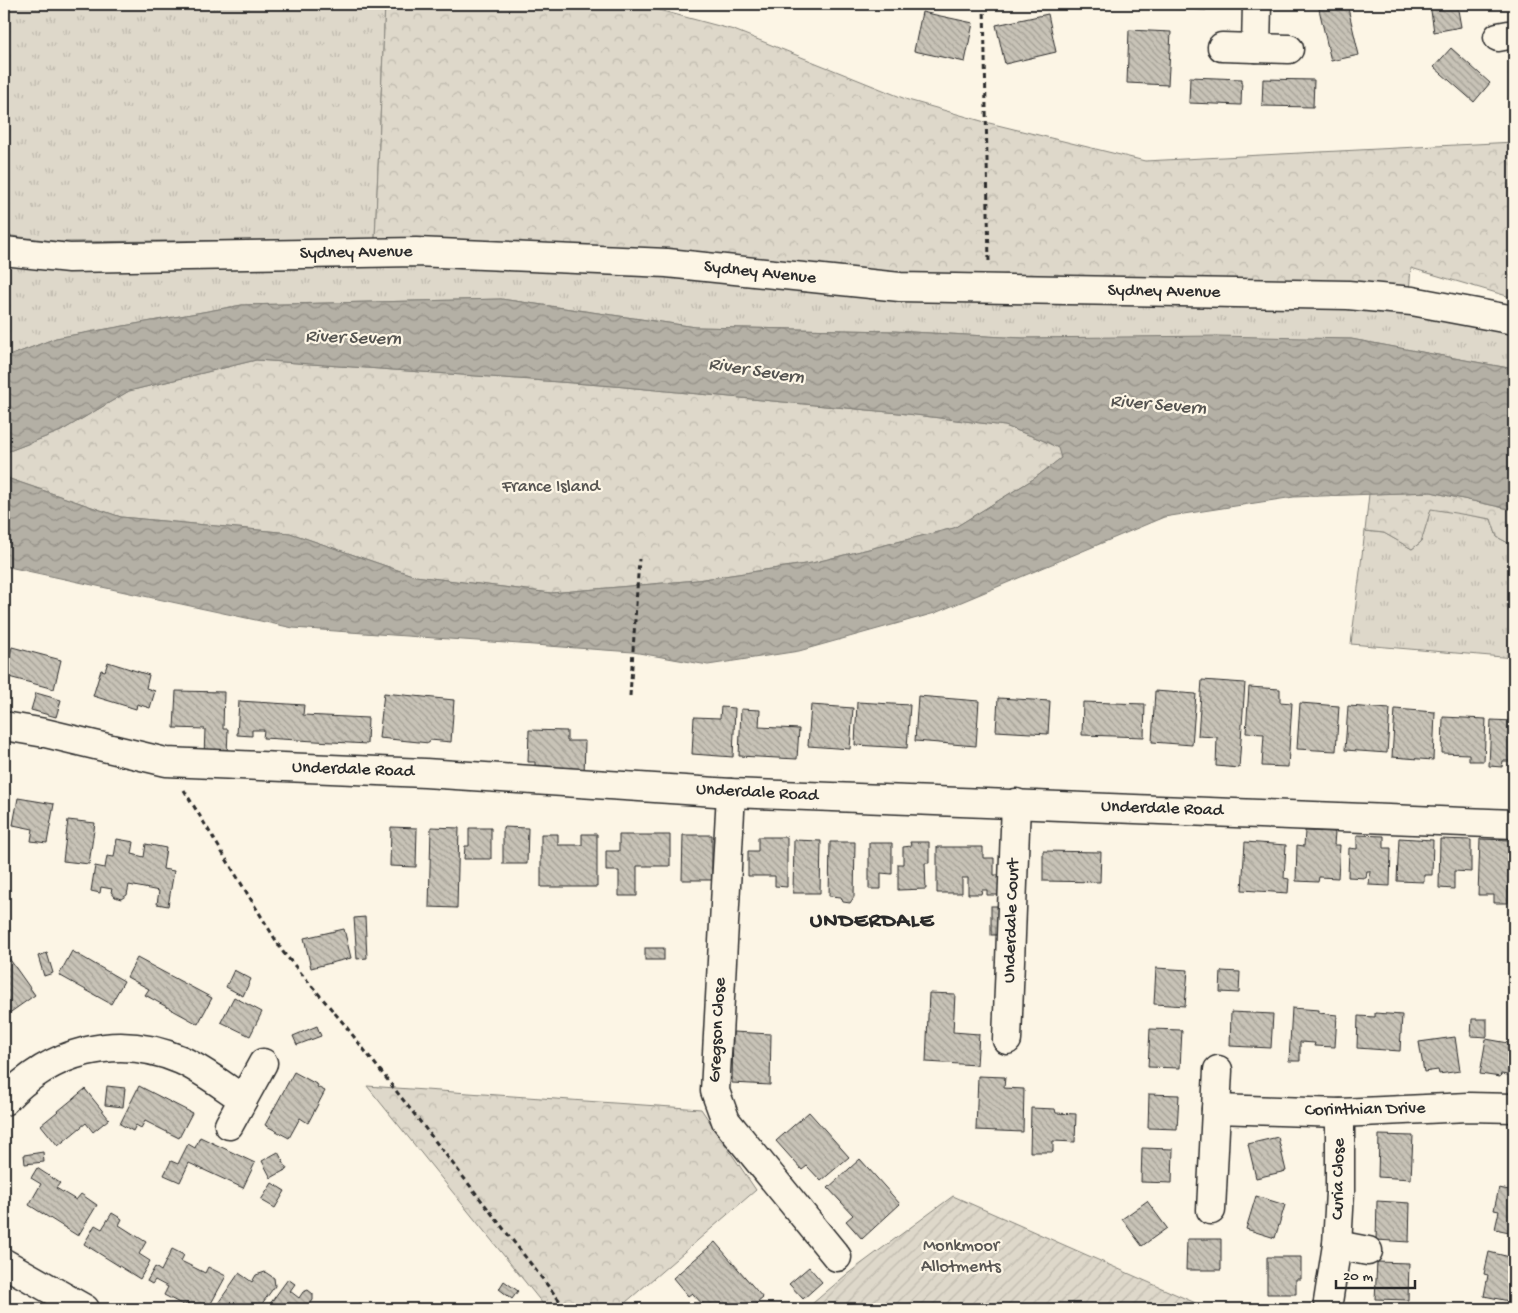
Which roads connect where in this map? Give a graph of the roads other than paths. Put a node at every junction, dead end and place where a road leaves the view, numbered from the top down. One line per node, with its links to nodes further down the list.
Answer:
1 (1257, 4): 3 (street)
2 (1222, 47): 3 (street)
3 (1256, 48): 4 (street)
4 (1289, 49)
5 (4, 251): 6 (street, Sydney Avenue)
6 (1514, 320)
7 (4, 726): 8 (street, Underdale Road)
8 (731, 793): 9 (street, Underdale Road); 23 (street, Gregson Close)
9 (1016, 803): 10 (street, Underdale Road); 11 (street, Underdale Court)
10 (1514, 824)
11 (1007, 1040)
12 (264, 1063): 14 (street)
13 (1218, 1070): 17 (street)
14 (243, 1098): 15 (street); 19 (street)
15 (4, 1101)
16 (1514, 1108): 18 (street, Corinthian Drive)
17 (1216, 1109): 18 (street, Corinthian Drive); 20 (street)
18 (1340, 1113): 21 (street, Curia Close)
19 (229, 1124)
20 (1211, 1210)
21 (1337, 1244): 22 (street, Curia Close); 25 (street, Curia Close)
22 (1368, 1251)
23 (837, 1257)
24 (4, 1263): 26 (street)
25 (1328, 1302)
26 (85, 1309)

